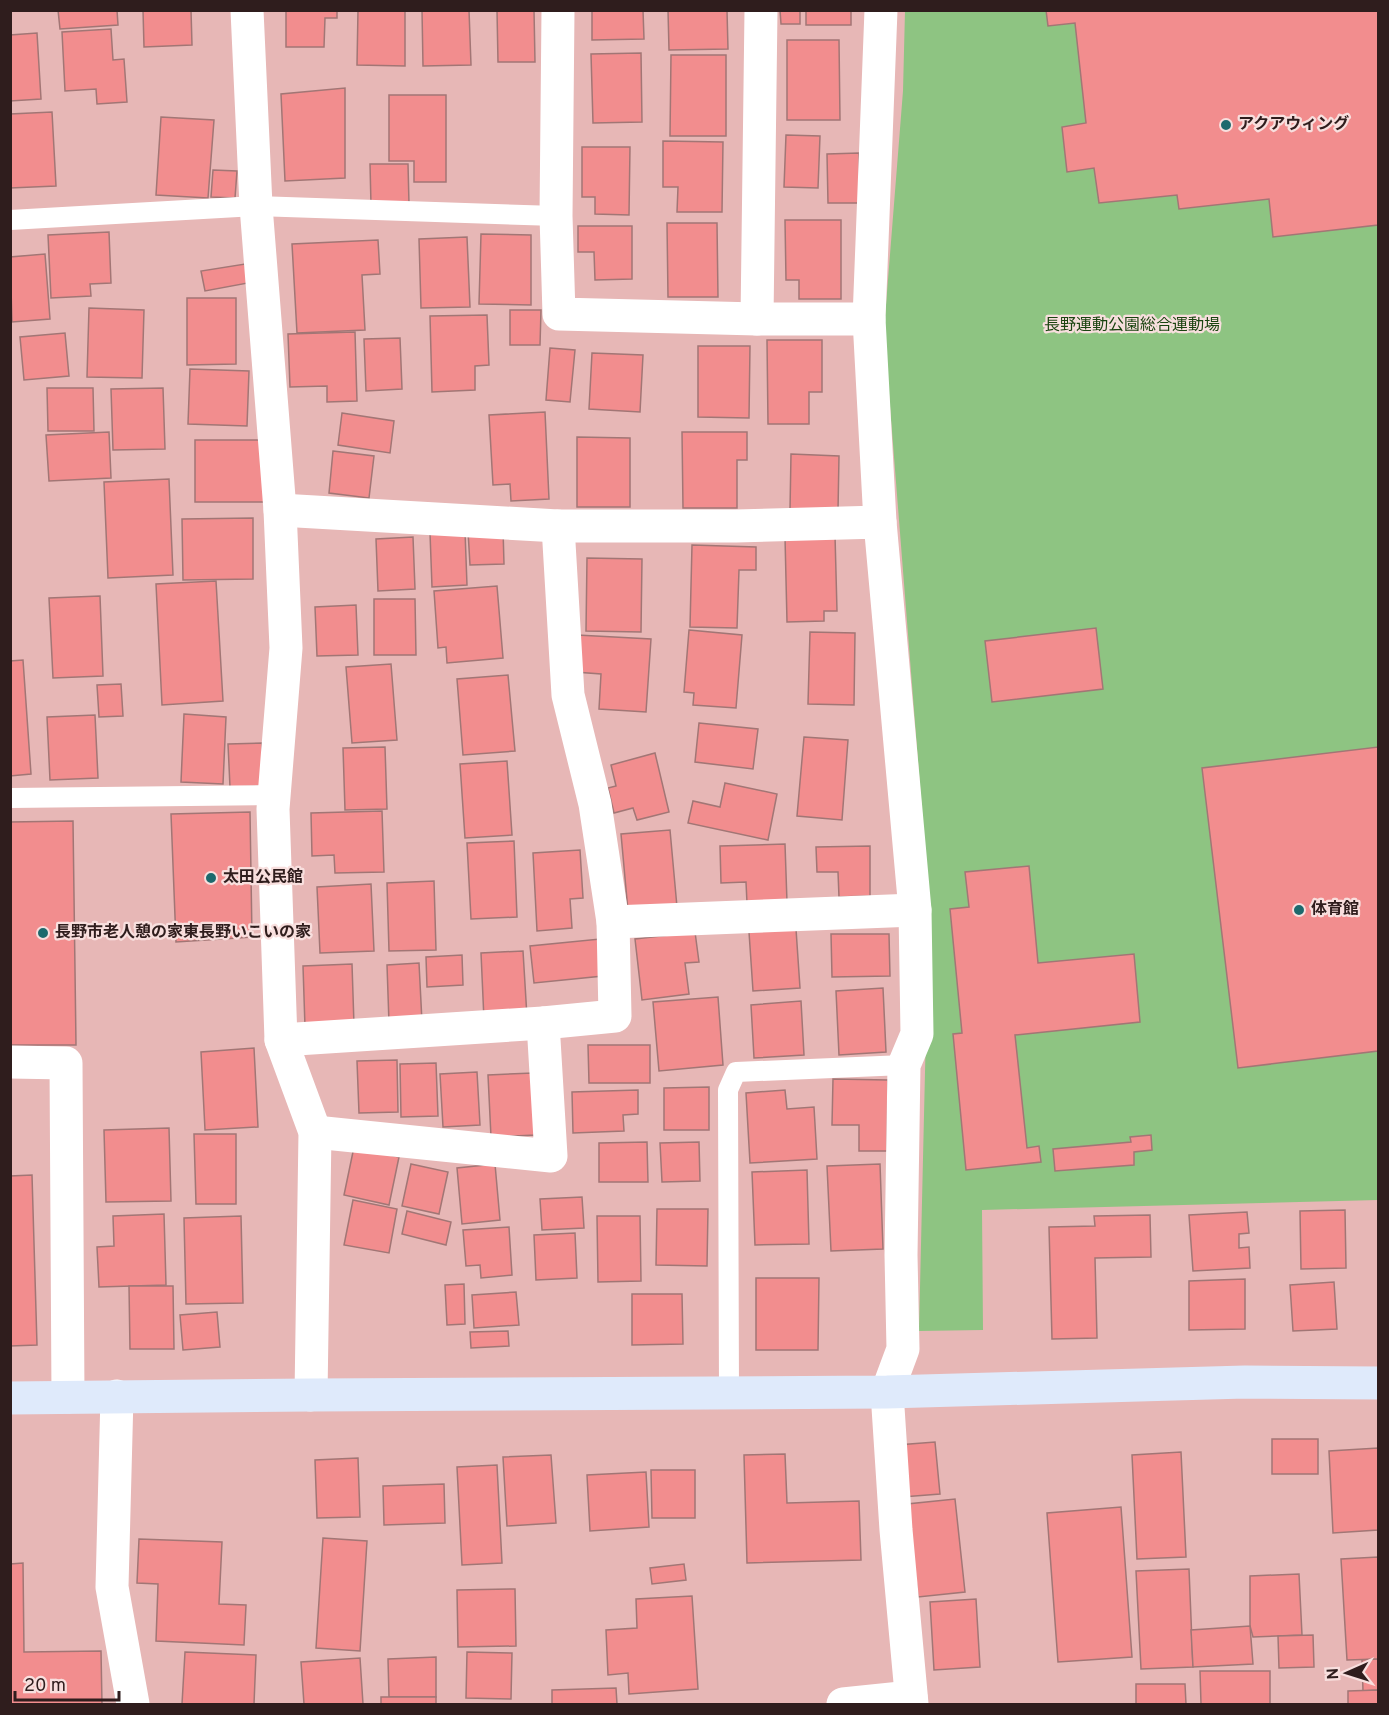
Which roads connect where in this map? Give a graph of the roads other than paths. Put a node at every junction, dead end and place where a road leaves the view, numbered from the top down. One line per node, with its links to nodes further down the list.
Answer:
1 (247, 10): 5 (street)
2 (558, 10): 6 (street)
3 (761, 10): 8 (street)
4 (881, 10): 9 (street)
5 (256, 206): 6 (lane); 7 (lane); 10 (street)
6 (556, 216): 8 (street)
7 (10, 220)
8 (757, 319): 9 (street)
9 (869, 319): 11 (street)
10 (280, 510): 12 (street); 13 (street)
11 (880, 522): 12 (street); 15 (street)
12 (558, 526): 16 (street)
13 (274, 795): 14 (lane); 18 (street)
14 (10, 798)
15 (915, 910): 16 (street); 20 (street)
16 (613, 922): 17 (street)
17 (543, 1023): 18 (street); 21 (street)
18 (281, 1040): 21 (street)
19 (10, 1062): 27 (street)
20 (904, 1065): 23 (street); 24 (lane)
21 (315, 1131): 25 (street)
22 (1378, 1383): 23 (street)
23 (887, 1392): 24 (street); 29 (street)
24 (729, 1393): 25 (street)
25 (311, 1395): 26 (street)
26 (117, 1396): 27 (street); 30 (street)
27 (68, 1397): 28 (street)
28 (10, 1398)
29 (912, 1701): 31 (street)
30 (133, 1704)
31 (843, 1704)

